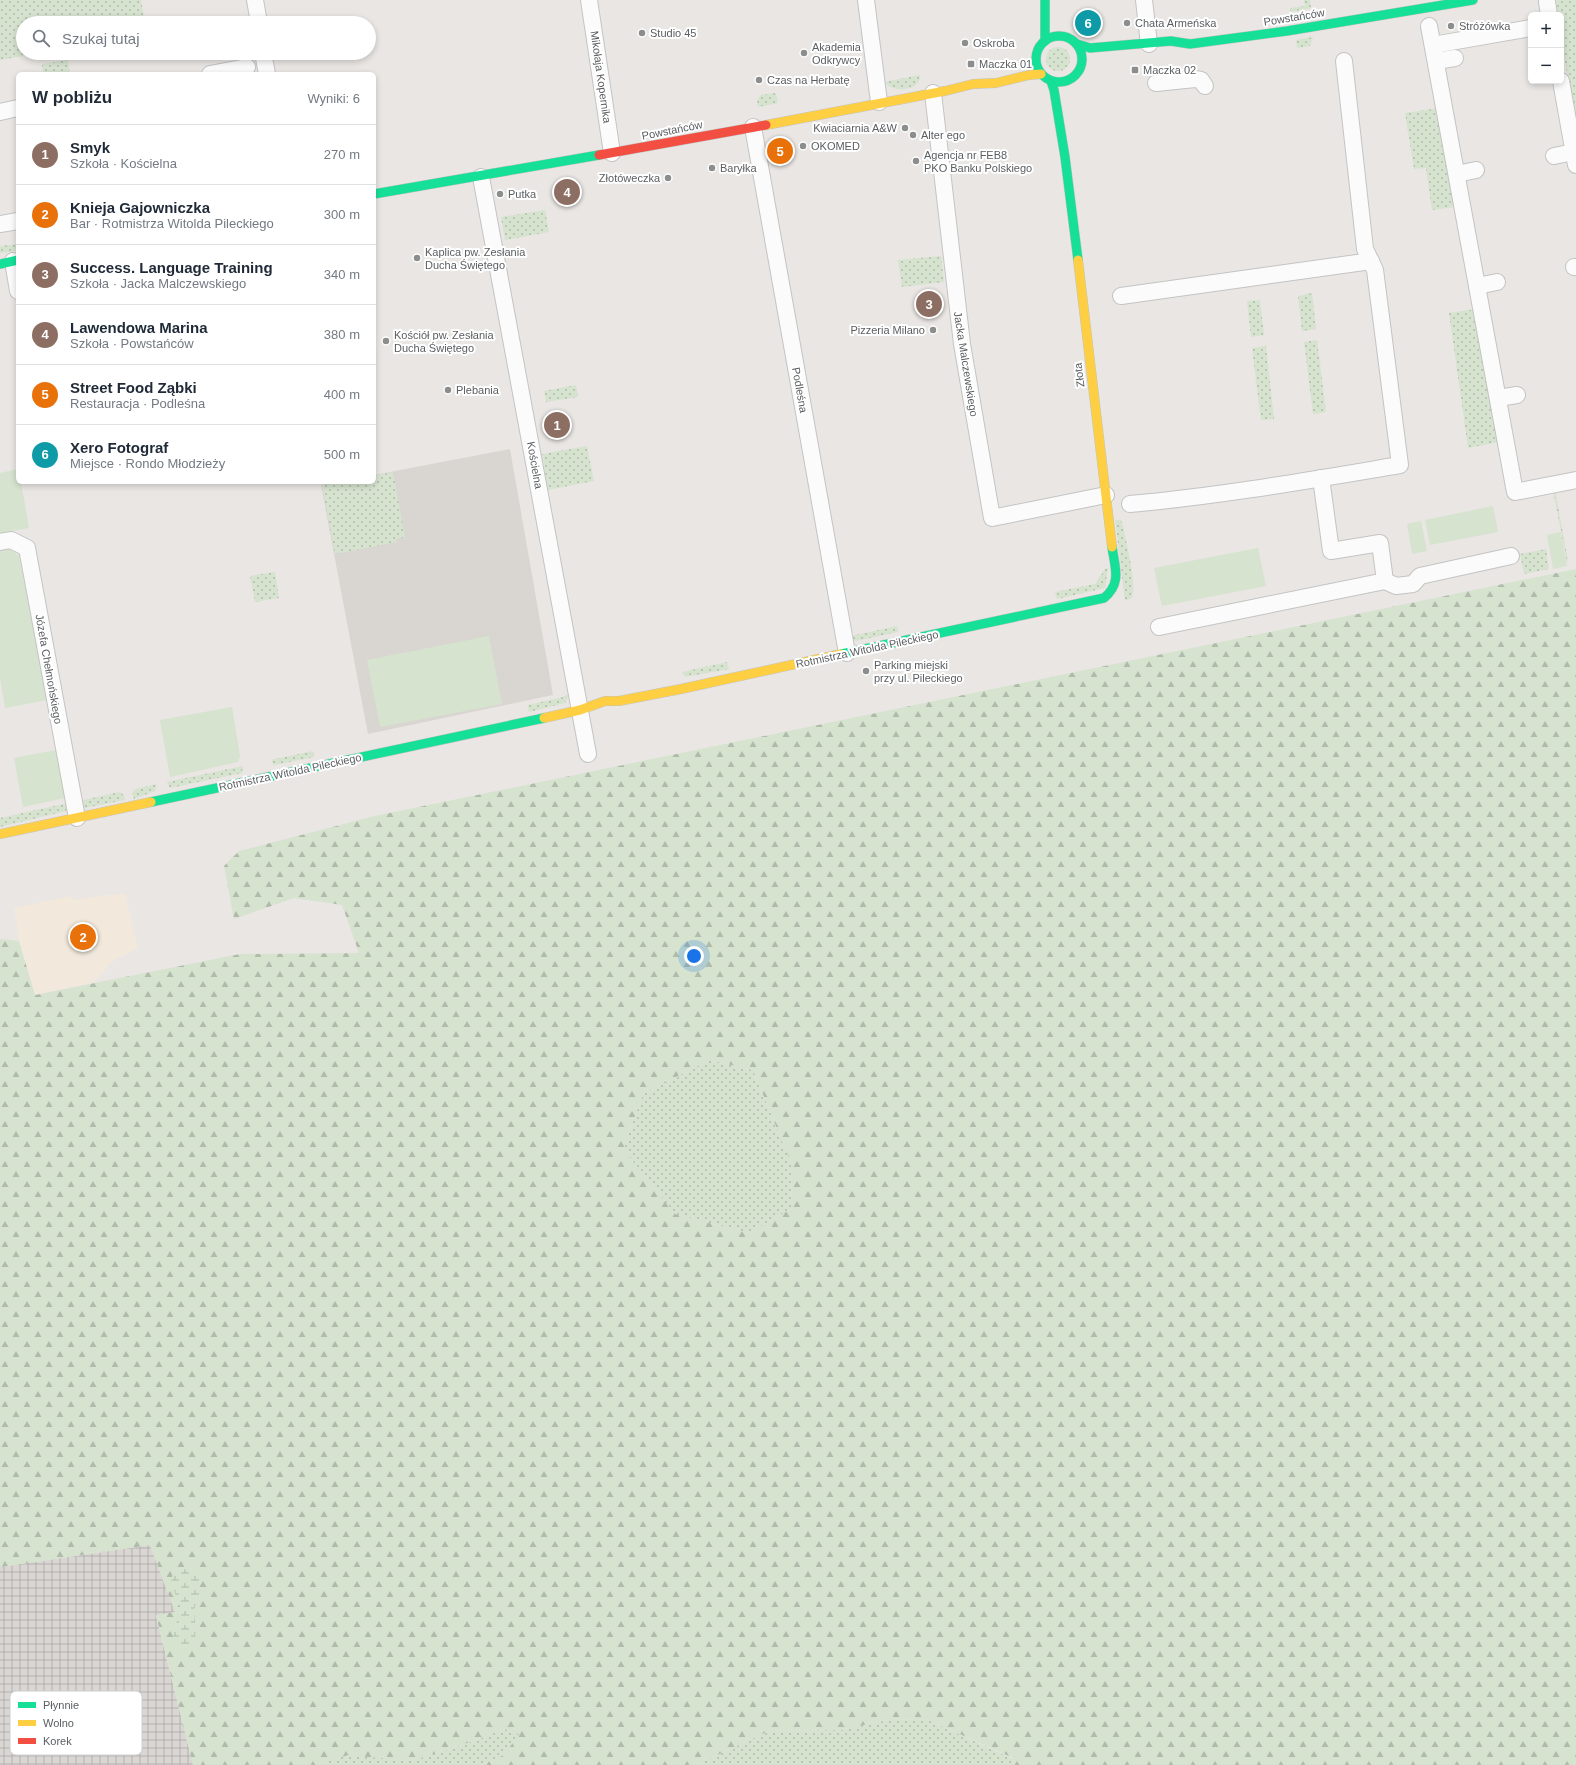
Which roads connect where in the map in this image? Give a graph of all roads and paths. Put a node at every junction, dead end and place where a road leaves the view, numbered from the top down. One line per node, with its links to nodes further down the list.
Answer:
1 (255, 0): 8 (street)
2 (589, 0): 41 (street, Mikołaja Kopernika)
3 (866, 0): 36 (street)
4 (1045, 0): 11 (street)
5 (1144, 0): 13 (street)
6 (1472, 0): 7 (street, Powstańców)
7 (1428, 4): 14 (street, Powstańców)
8 (258, 16)
9 (1429, 26): 15 (street)
10 (1528, 29): 15 (street)
11 (1045, 41): 12 (street); 27 (street)
12 (1077, 44): 13 (street, Powstańców); 23 (street)
13 (1149, 44): 14 (street, Powstańców)
14 (1190, 44): 16 (street, Powstańców)
15 (1433, 45): 20 (street)
16 (1179, 50)
17 (1456, 58): 20 (street)
18 (265, 60): 25 (street)
19 (1344, 61): 51 (street)
20 (1436, 61): 46 (street)
21 (1092, 62): 23 (street)
22 (247, 67): 24 (street)
23 (1080, 69): 28 (street)
24 (221, 72)
25 (267, 72)
26 (992, 72): 31 (street, Powstańców)
27 (1041, 74): 29 (street); 31 (street, Powstańców)
28 (1071, 79): 29 (street); 34 (street)
29 (1052, 81): 43 (street, Złota)
30 (1156, 83): 33 (street)
31 (973, 84): 35 (street, Powstańców)
32 (1562, 84): 44 (street)
33 (1205, 86)
34 (1068, 92)
35 (933, 93): 36 (street, Powstańców); 61 (street, Jacka Malczewskiego)
36 (879, 102): 39 (street, Powstańców)
37 (16, 108): 38 (street)
38 (0, 112)
39 (753, 127): 41 (street, Powstańców); 68 (street, Podleśna)
40 (1070, 129): 43 (street, Złota)
41 (612, 154): 47 (street, Powstańców)
42 (1554, 156): 44 (street)
43 (1065, 157): 61 (street, Złota)
44 (1575, 159)
45 (1476, 170): 46 (street)
46 (1457, 174): 55 (street)
47 (481, 176): 48 (street, Powstańców); 70 (street, Kościelna)
48 (376, 194)
49 (16, 221): 50 (street)
50 (0, 224)
51 (1371, 261): 56 (street); 59 (street)
52 (10, 262): 54 (street)
53 (1497, 282): 55 (street)
54 (16, 284)
55 (1477, 286): 58 (street)
56 (1121, 296)
57 (1517, 395): 58 (street)
58 (1498, 398): 60 (street)
59 (1321, 478): 62 (street); 65 (street)
60 (1576, 480)
61 (1106, 495): 66 (street, Złota)
62 (1130, 504)
63 (0, 542): 72 (street, Józefa Chełmońskiego)
64 (1511, 556): 65 (street)
65 (1385, 581): 67 (street)
66 (1113, 590): 68 (street, Rotmistrza Witolda Pileckiego)
67 (1159, 627)
68 (847, 653): 69 (street, Rotmistrza Witolda Pileckiego)
69 (619, 701): 70 (street, Rotmistrza Witolda Pileckiego)
70 (580, 710): 71 (street, Kościelna); 72 (street, Rotmistrza Witolda Pileckiego)
71 (588, 754)
72 (77, 818): 73 (street, Rotmistrza Witolda Pileckiego)
73 (0, 834)

